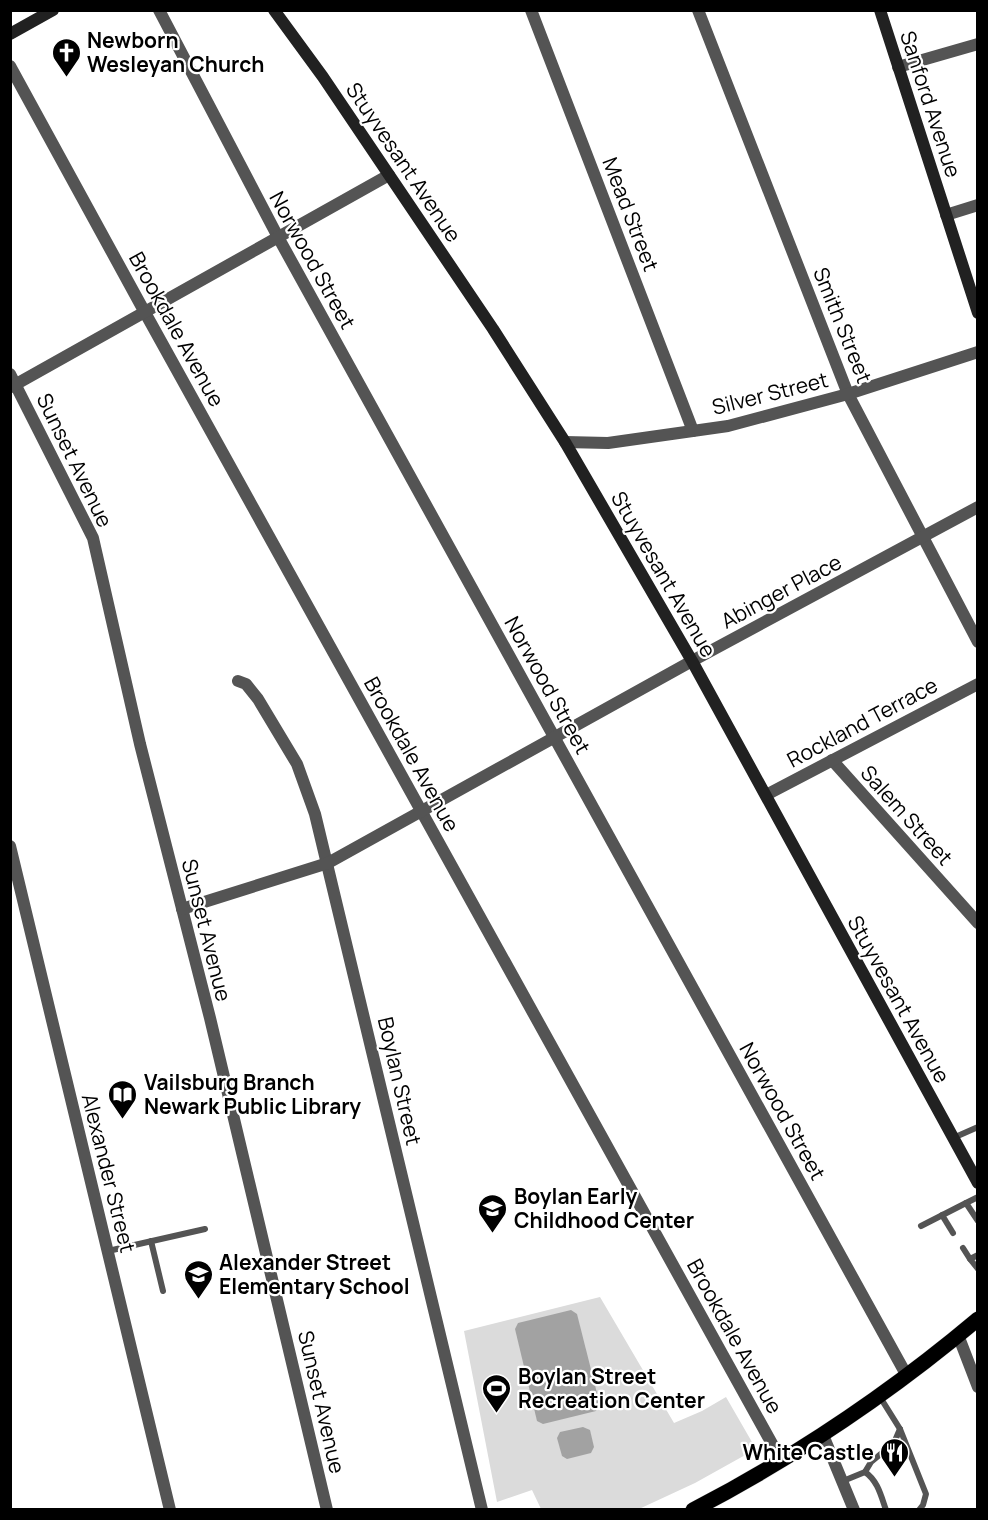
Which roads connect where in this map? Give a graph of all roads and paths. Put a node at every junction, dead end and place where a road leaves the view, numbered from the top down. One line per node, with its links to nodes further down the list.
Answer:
1 (53, 10): 7 (main road)
2 (159, 10): 14 (street, Norwood Street)
3 (274, 10): 11 (main road, Stuyvesant Avenue)
4 (531, 10): 20 (street, Mead Street)
5 (698, 10): 19 (street, Smith Street)
6 (880, 10): 10 (main road, Sanford Avenue)
7 (10, 34)
8 (978, 44): 10 (street)
9 (10, 66): 15 (street, Brookdale Avenue)
10 (898, 68): 13 (main road, Sanford Avenue)
11 (389, 175): 14 (street); 21 (main road, Stuyvesant Avenue)
12 (978, 206): 13 (street)
13 (946, 215): 16 (main road, Sanford Avenue)
14 (278, 237): 15 (street); 28 (street, Norwood Street)
15 (145, 312): 18 (street); 31 (street, Brookdale Avenue)
16 (978, 313)
17 (978, 352): 19 (street, Silver Street)
18 (12, 382): 34 (street, Sunset Avenue)
19 (848, 394): 20 (street, Silver Street); 23 (street, Smith Street)
20 (693, 431): 21 (street, Silver Street)
21 (565, 442): 25 (main road, Stuyvesant Avenue)
22 (978, 507): 23 (street, Abinger Place)
23 (923, 537): 24 (street, Smith Street); 25 (street, Abinger Place)
24 (978, 642)
25 (692, 661): 28 (street, Abinger Place); 30 (main road, Stuyvesant Avenue)
26 (238, 681): 33 (street, Boylan Street)
27 (978, 684): 29 (street, Rockland Terrace)
28 (555, 737): 31 (street, Abinger Place); 55 (street, Norwood Street)
29 (832, 760): 30 (street, Rockland Terrace); 35 (street, Salem Street)
30 (766, 795): 37 (main road, Stuyvesant Avenue)
31 (422, 811): 33 (street, Abinger Place); 60 (street, Brookdale Avenue)
32 (10, 846): 48 (street, Alexander Street)
33 (328, 863): 34 (street, Abinger Place); 66 (street, Boylan Street)
34 (182, 909): 65 (street, Sunset Avenue)
35 (978, 923)
36 (978, 1127): 37 (lane)
37 (953, 1138): 38 (main road, Stuyvesant Avenue)
38 (978, 1183)
39 (978, 1197): 40 (lane)
40 (966, 1203): 41 (lane); 42 (lane)
41 (942, 1215): 43 (lane); 45 (lane)
42 (978, 1221)
43 (921, 1226)
44 (205, 1229): 46 (lane)
45 (953, 1233)
46 (151, 1241): 48 (lane); 52 (lane)
47 (963, 1248): 50 (lane)
48 (108, 1251): 64 (street, Alexander Street)
49 (978, 1255): 50 (lane)
50 (970, 1259): 51 (lane)
51 (978, 1269)
52 (163, 1291)
53 (978, 1319): 54 (main road)
54 (958, 1335): 55 (main road); 56 (street)
55 (907, 1376): 57 (main road)
56 (978, 1387)
57 (880, 1397): 58 (lane); 59 (main road)
58 (900, 1429): 61 (lane); 69 (lane)
59 (823, 1435): 60 (main road); 62 (street)
60 (781, 1460): 63 (main road)
61 (865, 1472): 62 (lane); 68 (lane)
62 (843, 1481): 67 (street)
63 (697, 1508)
64 (170, 1509)
65 (327, 1509)
66 (482, 1509)
67 (854, 1509)
68 (886, 1509)
69 (919, 1509)

